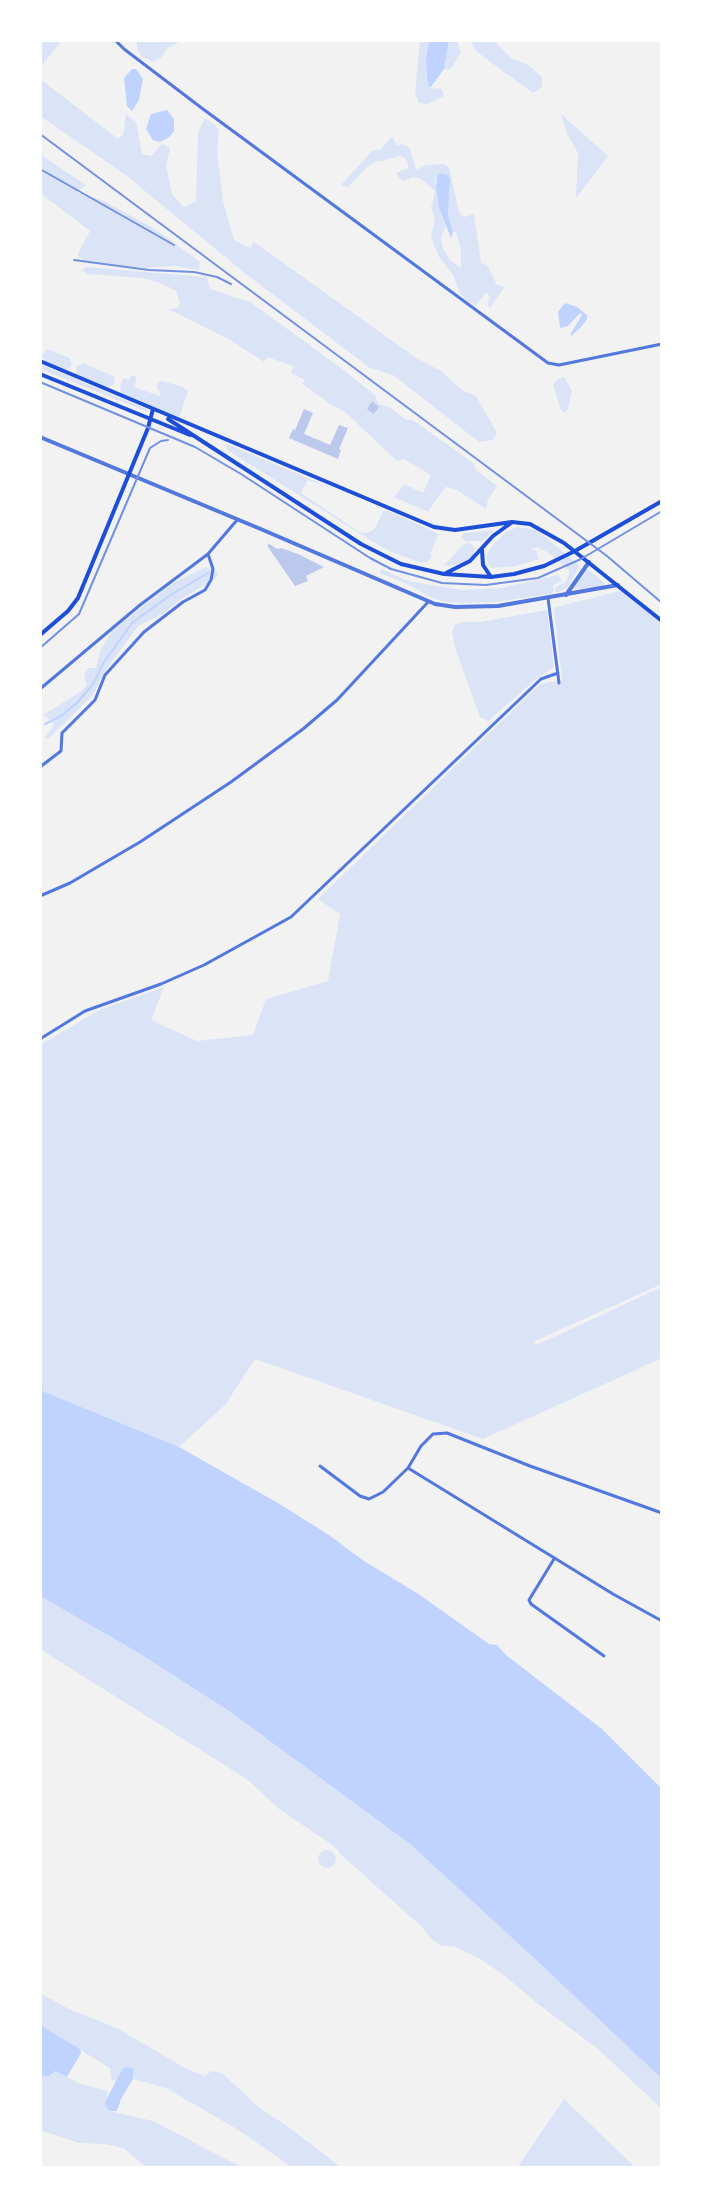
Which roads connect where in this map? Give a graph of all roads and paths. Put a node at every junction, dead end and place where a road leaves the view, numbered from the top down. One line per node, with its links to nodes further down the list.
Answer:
1 (115, 40): 2 (street)
2 (662, 344)
3 (40, 361): 5 (main road)
4 (40, 374): 6 (main road)
5 (153, 409): 6 (main road); 8 (main road); 12 (main road)
6 (150, 420): 8 (main road); 9 (main road)
7 (40, 437): 9 (street)
8 (199, 438): 16 (main road)
9 (129, 475): 11 (street); 23 (main road)
10 (662, 501): 17 (main road)
11 (238, 519): 14 (street); 21 (street)
12 (512, 522): 13 (main road); 15 (main road)
13 (482, 550): 16 (main road); 17 (main road)
14 (208, 554): 26 (street); 27 (street)
15 (589, 562): 18 (main road); 19 (street)
16 (444, 574): 17 (main road)
17 (491, 577)
18 (620, 585): 19 (street); 22 (main road)
19 (566, 595): 20 (street)
20 (548, 598): 21 (street); 24 (street)
21 (429, 601): 28 (street)
22 (662, 621)
23 (40, 635)
24 (558, 673): 25 (street); 29 (street)
25 (559, 683)
26 (40, 689)
27 (40, 767)
28 (40, 896)
29 (40, 1039)
30 (320, 1466): 31 (street)
31 (408, 1468): 32 (street); 33 (street)
32 (662, 1513)
33 (554, 1559): 34 (street); 35 (street)
34 (662, 1621)
35 (604, 1656)

